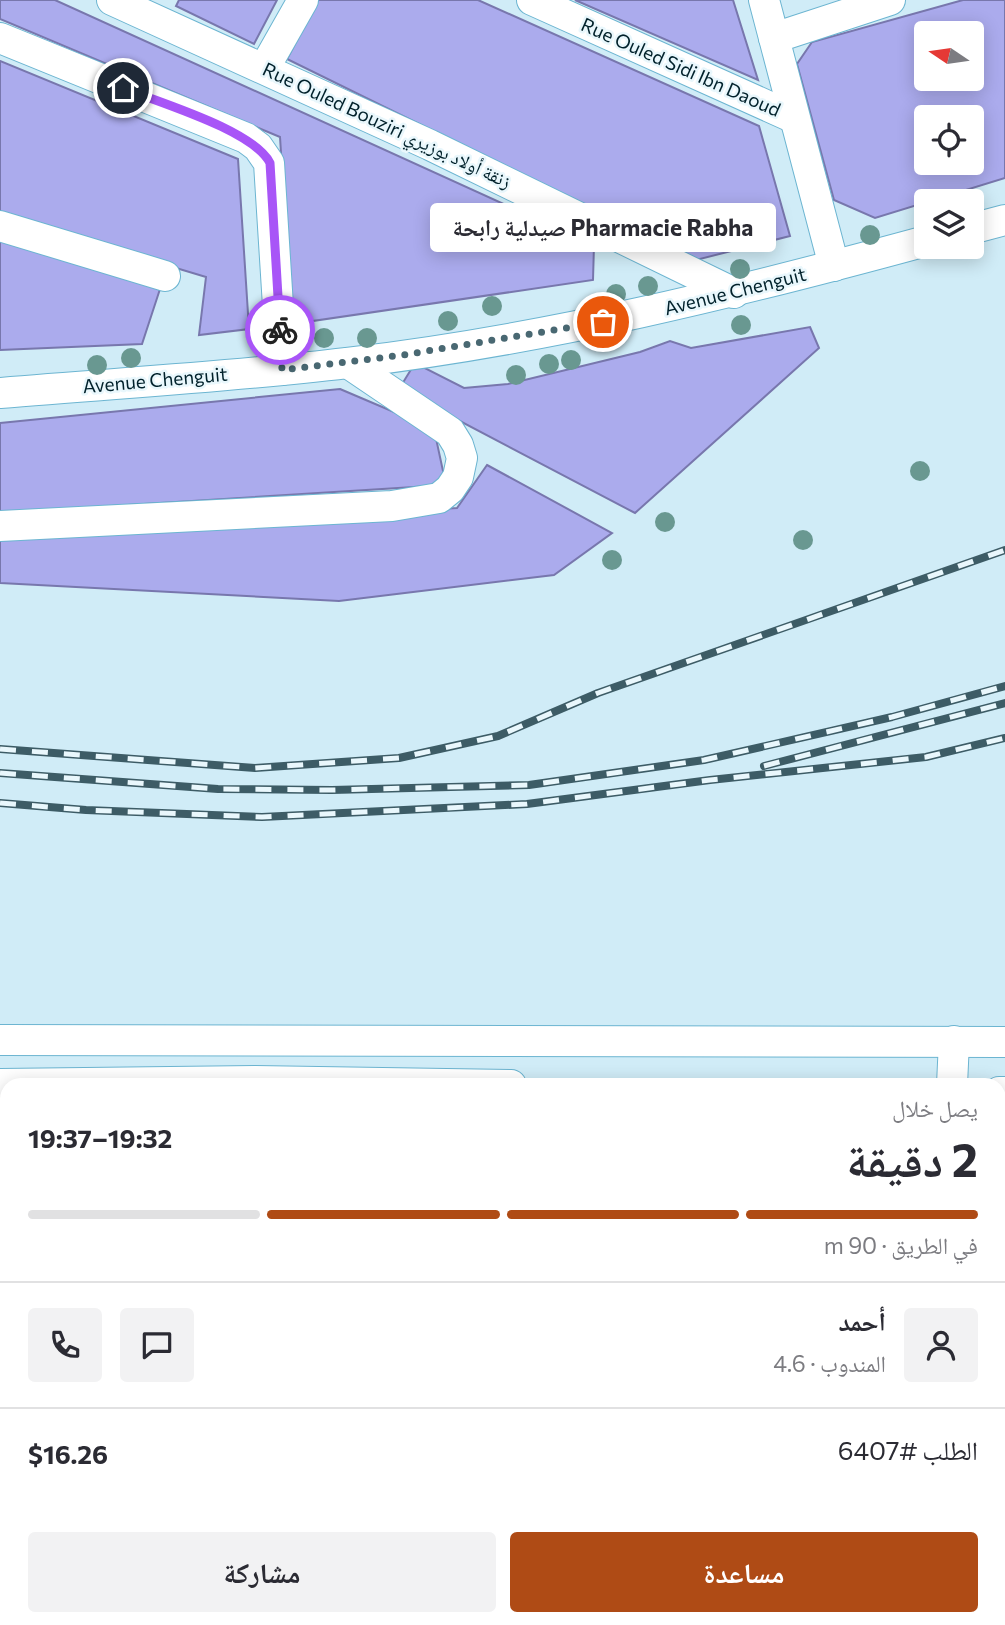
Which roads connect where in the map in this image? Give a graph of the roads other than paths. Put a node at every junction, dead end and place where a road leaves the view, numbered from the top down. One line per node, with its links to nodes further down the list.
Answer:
1 (112, 0): 6 (street, Rue Ouled Bouziri زنقة أولاد بوزيري)
2 (303, 0): 9 (street)
3 (531, 0): 10 (street, Rue Ouled Sidi Ibn Daoud)
4 (764, 0): 8 (street)
5 (890, 0): 8 (street)
6 (161, 10): 9 (street, Rue Ouled Bouziri زنقة أولاد بوزيري)
7 (0, 38): 19 (street)
8 (774, 38): 10 (street)
9 (265, 67): 17 (street, Rue Ouled Bouziri زنقة أولاد بوزيري)
10 (792, 117): 15 (street)
11 (1005, 220): 13 (street)
12 (0, 226): 16 (street)
13 (984, 226)
14 (914, 244): 15 (street, Avenue Chenguit)
15 (834, 266): 17 (street, Avenue Chenguit)
16 (164, 276)
17 (734, 293): 18 (street, Avenue Chenguit)
18 (348, 363): 19 (street, Avenue Chenguit); 21 (street)
19 (282, 370): 20 (street, Avenue Chenguit)
20 (0, 393)
21 (0, 526)
22 (0, 1040): 23 (street)
23 (954, 1041): 24 (street); 25 (street)
24 (1005, 1042)
25 (952, 1078)

